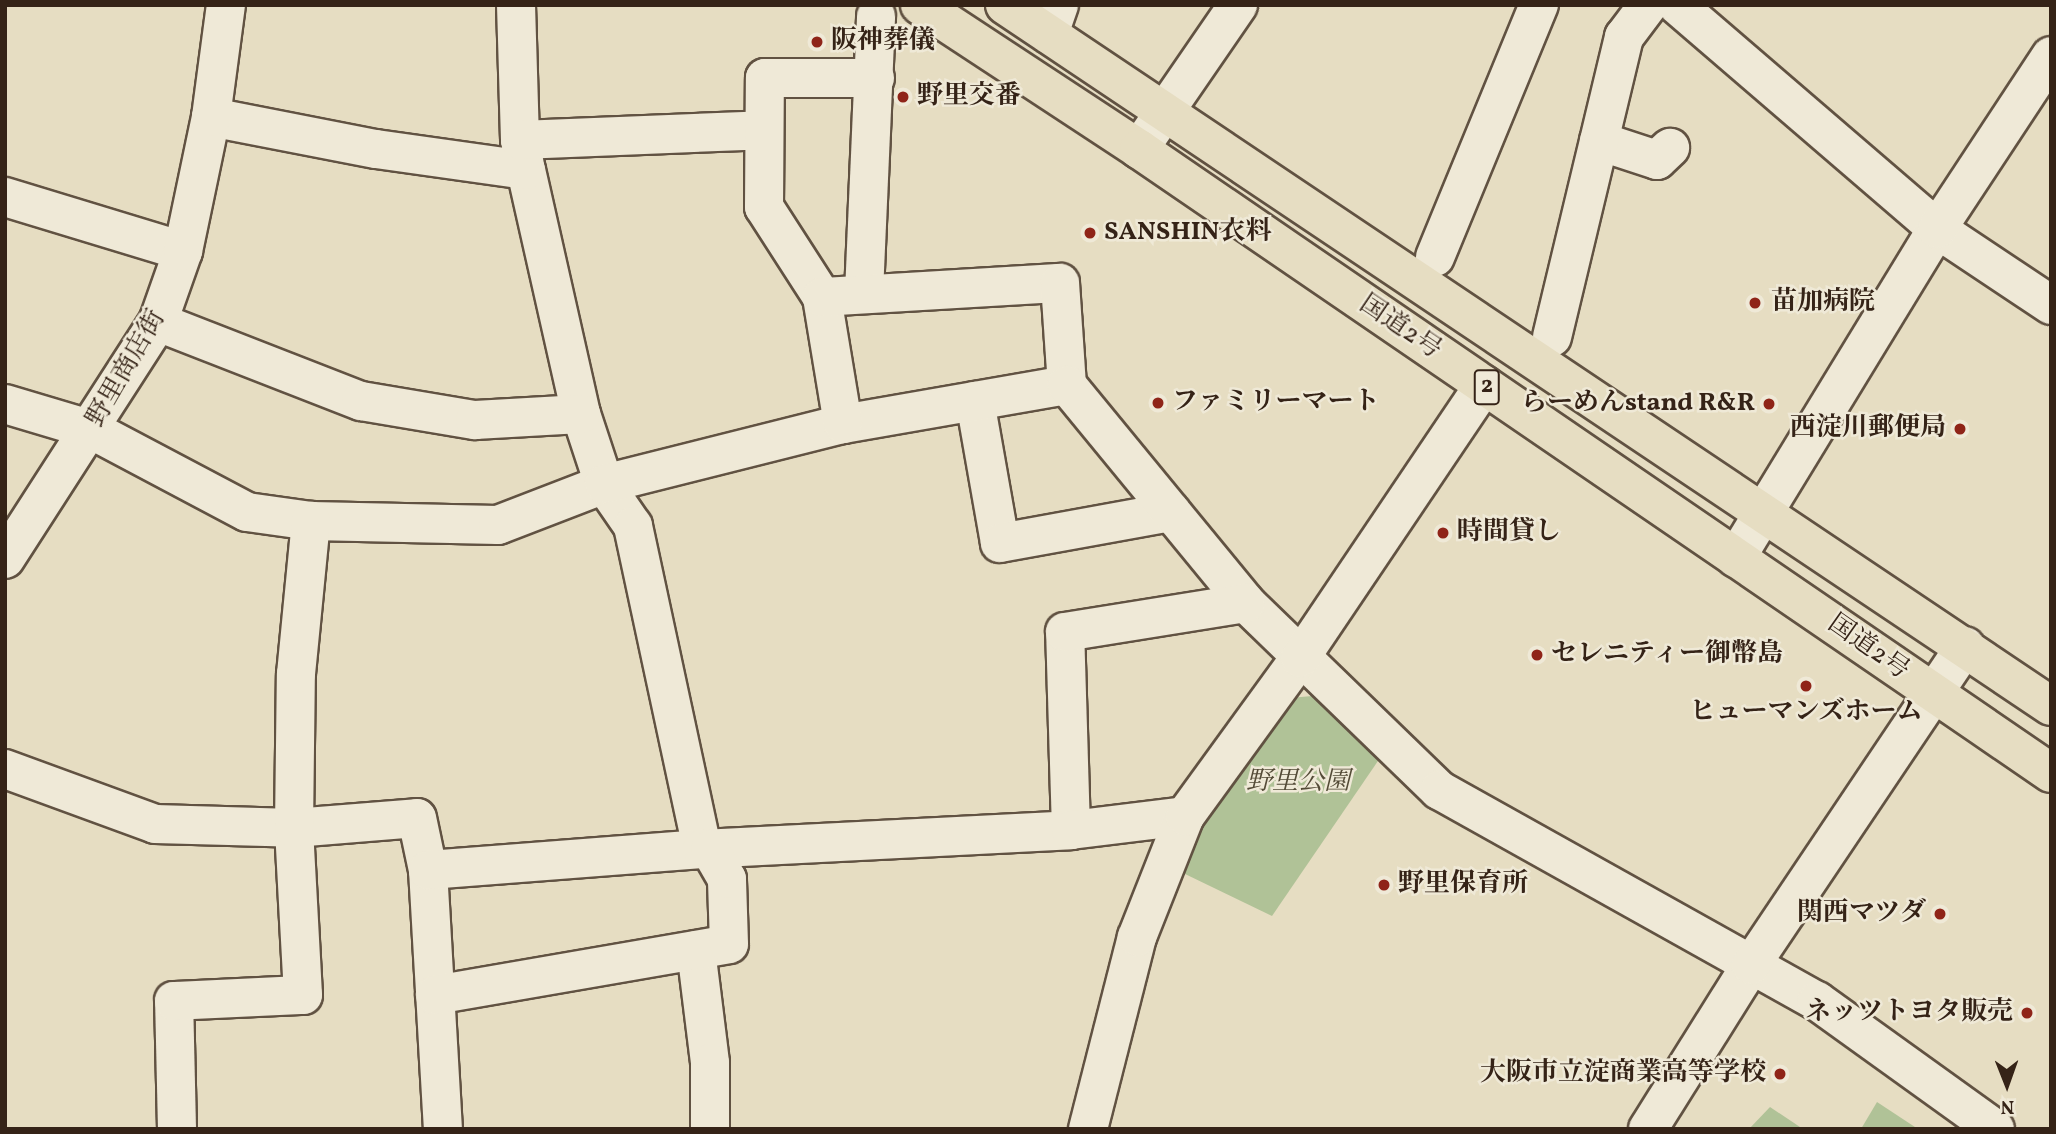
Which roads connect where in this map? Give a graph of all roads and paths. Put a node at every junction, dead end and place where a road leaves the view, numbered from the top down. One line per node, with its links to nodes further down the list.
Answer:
1 (226, 5): 14 (street, 野里商店街)
2 (516, 5): 19 (street)
3 (920, 5): 18 (highway, 国道2号 / 2)
4 (1005, 5): 10 (highway, 国道2号 / 2)
5 (1238, 5): 13 (street)
6 (1539, 5): 23 (street)
7 (1648, 5): 16 (street)
8 (1685, 7): 21 (street)
9 (876, 16): 12 (street)
10 (1054, 20): 13 (highway, 国道2号 / 2)
11 (2051, 56): 21 (street)
12 (876, 78): 15 (street); 24 (street)
13 (1165, 111): 18 (street); 37 (highway, 国道2号 / 2)
14 (211, 117): 19 (street); 22 (street, 野里商店街)
15 (764, 130): 19 (street); 25 (street)
16 (1599, 141): 17 (street); 28 (street)
17 (1670, 148)
18 (1139, 149): 30 (highway, 国道2号 / 2)
19 (523, 155): 33 (street)
20 (5, 197): 22 (street)
21 (1937, 229): 26 (street); 37 (street)
22 (183, 251): 27 (street, 野里商店街)
23 (1435, 257)
24 (864, 293): 25 (street); 29 (street)
25 (822, 297): 34 (street)
26 (2051, 305)
27 (158, 322): 33 (street); 35 (street, 野里商店街)
28 (1552, 337)
29 (1067, 385): 31 (street); 38 (street)
30 (1484, 385): 40 (highway, 国道2号 / 2); 44 (street)
31 (975, 401): 34 (street); 38 (street)
32 (5, 404): 35 (street)
33 (581, 414): 36 (street)
34 (843, 424): 36 (street)
35 (92, 430): 39 (street); 41 (street, 野里商店街)
36 (604, 484): 39 (street); 52 (street)
37 (1764, 511): 40 (street); 43 (highway, 国道2号 / 2)
38 (1171, 512): 42 (street)
39 (311, 521): 50 (street)
40 (1737, 558): 45 (highway, 国道2号 / 2)
41 (5, 559)
42 (1246, 603): 44 (street); 51 (street)
43 (1965, 646): 45 (street); 46 (highway, 国道2号 / 2)
44 (1300, 658): 49 (street); 55 (street)
45 (1932, 692): 48 (highway, 国道2号 / 2); 55 (street)
46 (2051, 706)
47 (5, 769): 50 (street)
48 (2051, 773)
49 (1185, 816): 51 (street); 60 (street)
50 (294, 828): 53 (street); 57 (street)
51 (1071, 830): 52 (street)
52 (706, 849): 53 (street); 54 (street)
53 (428, 870): 56 (street)
54 (696, 950): 56 (street); 59 (street)
55 (1751, 965): 61 (street); 62 (street)
56 (435, 995): 58 (street)
57 (177, 1129)
58 (443, 1129)
59 (709, 1129)
60 (1088, 1129)
61 (1648, 1129)
62 (1994, 1129)

